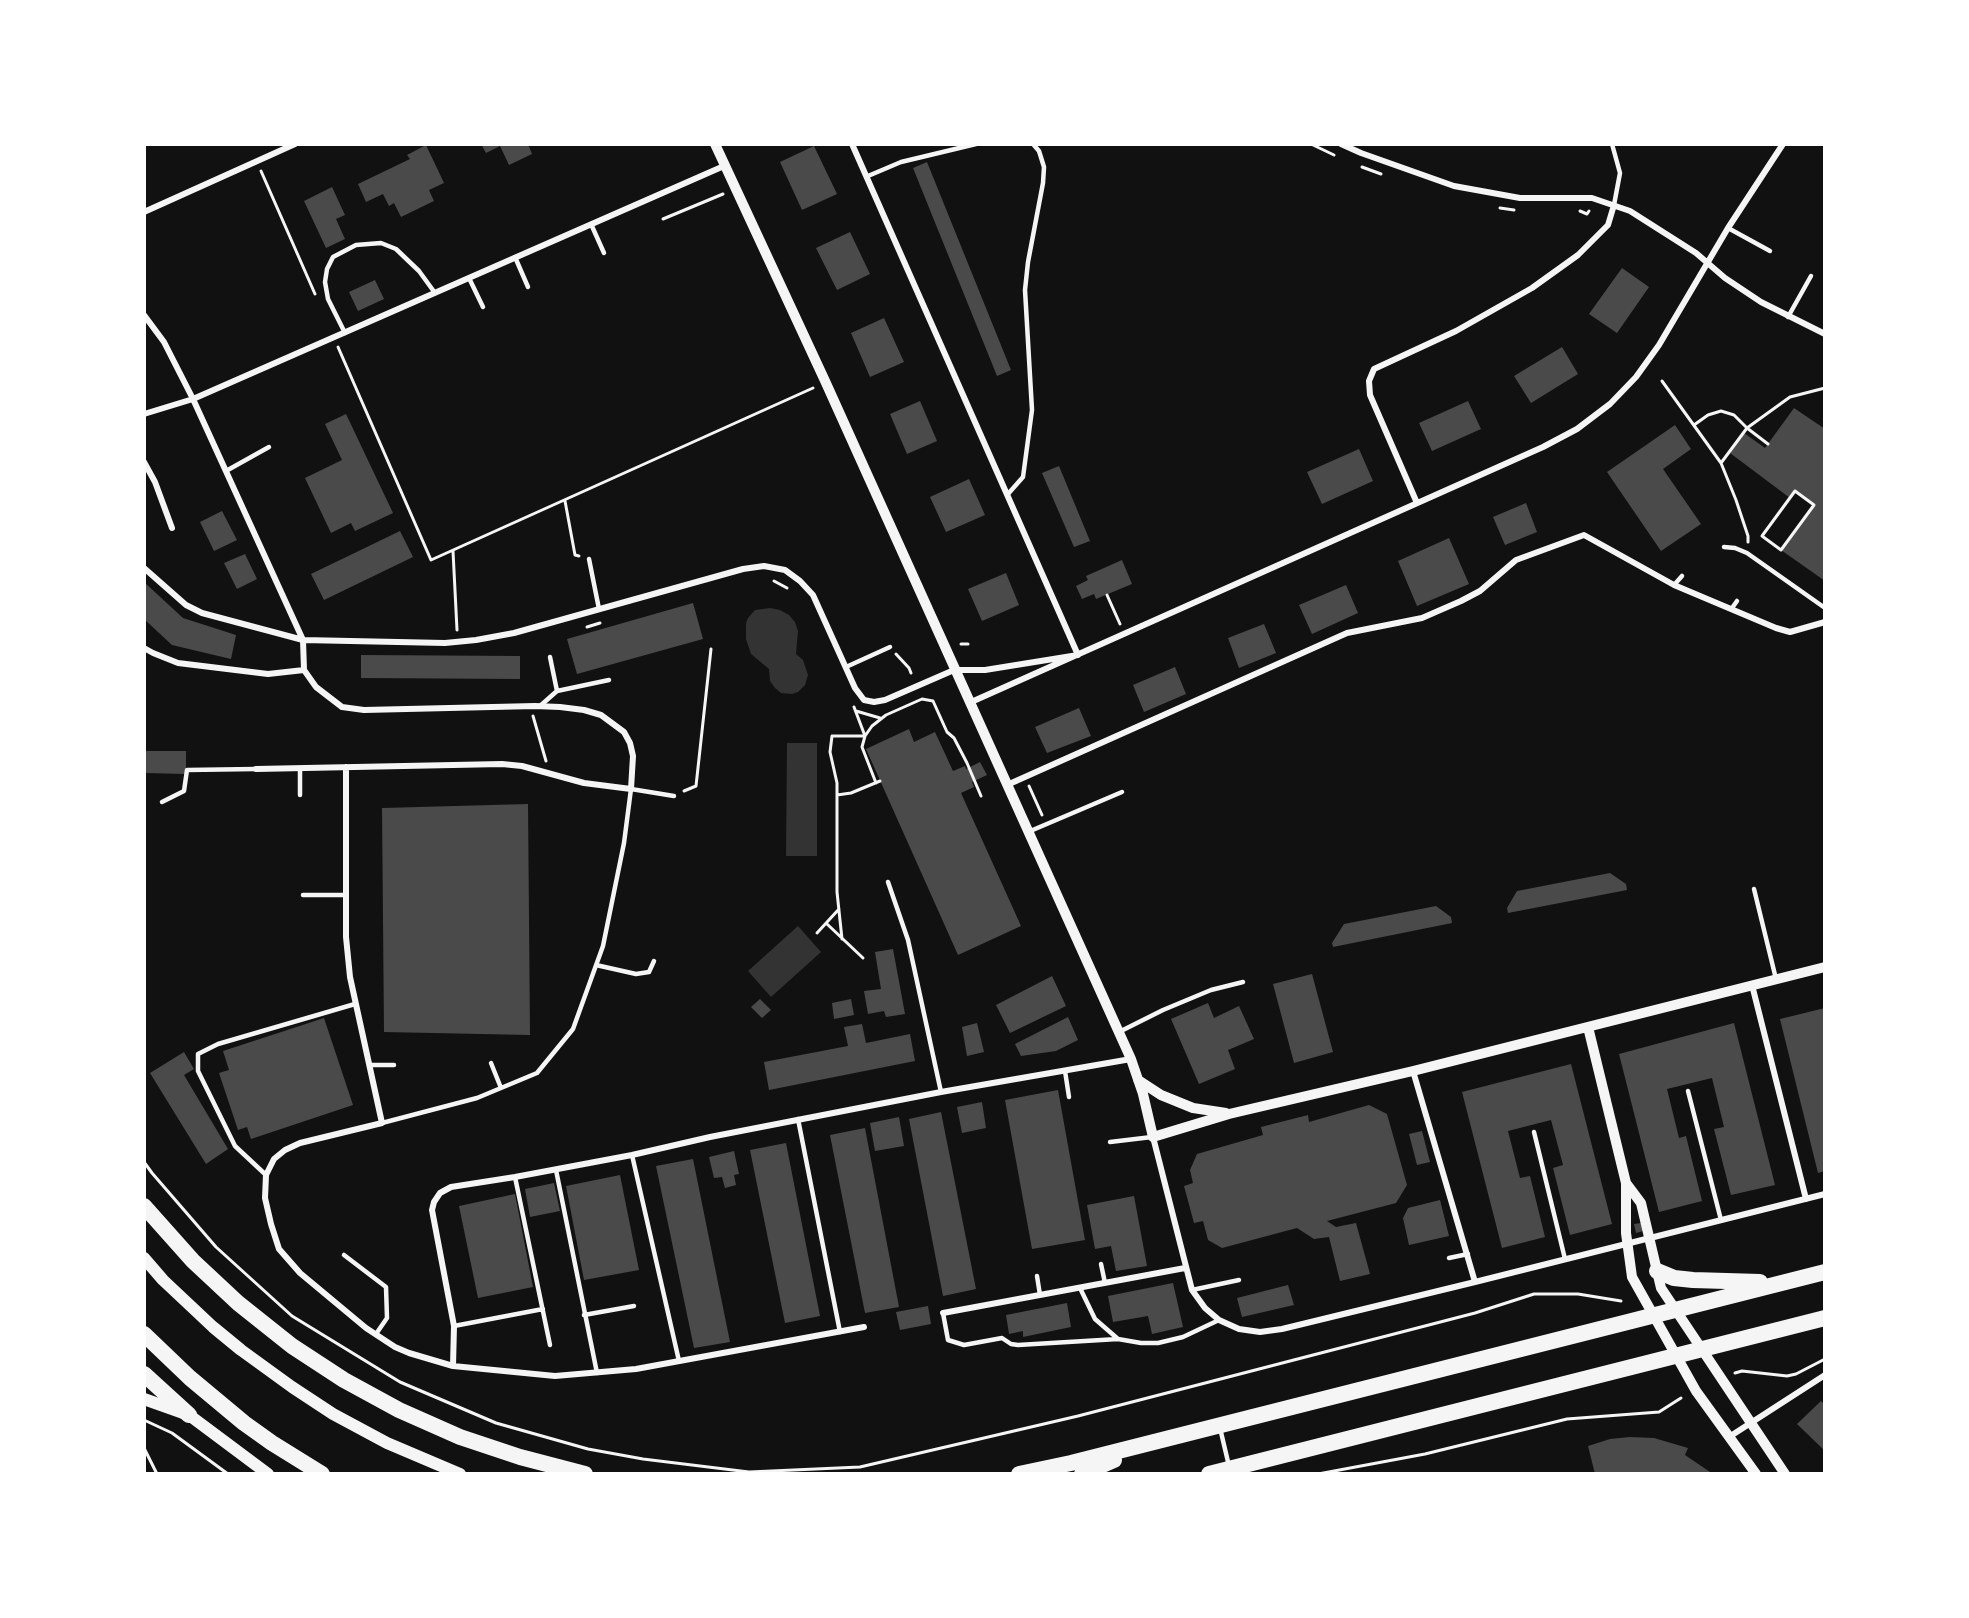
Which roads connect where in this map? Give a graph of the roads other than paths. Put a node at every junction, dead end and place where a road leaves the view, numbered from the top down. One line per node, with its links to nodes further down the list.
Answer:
1 (295, 144): 12 (street)
2 (715, 144): 9 (street)
3 (852, 144): 10 (street)
4 (976, 144): 10 (lane)
5 (1032, 144): 33 (lane)
6 (1341, 144): 11 (street)
7 (1612, 144): 11 (lane)
8 (1783, 144): 14 (street)
9 (724, 166): 13 (street); 53 (street)
10 (868, 176): 33 (street)
11 (1614, 206): 18 (street); 34 (street)
12 (144, 212)
13 (591, 224): 16 (lane); 17 (street)
14 (1728, 228): 15 (lane); 18 (street)
15 (1770, 251)
16 (604, 253)
17 (515, 257): 20 (street); 21 (lane)
18 (1708, 264): 25 (street); 34 (street)
19 (1812, 276): 25 (lane)
20 (469, 278): 22 (street); 23 (lane)
21 (528, 287)
22 (435, 293): 26 (street); 26 (lane)
23 (483, 307)
24 (144, 315): 28 (street)
25 (1788, 317): 27 (street)
26 (345, 333): 28 (street)
27 (1825, 334)
28 (193, 399): 29 (street); 32 (street)
29 (144, 414)
30 (269, 447): 32 (lane)
31 (144, 462): 35 (street)
32 (226, 471): 46 (street)
33 (1008, 494): 49 (street)
34 (1417, 503): 49 (street)
35 (172, 528)
36 (1724, 547): 43 (lane)
37 (589, 559): 44 (lane)
38 (144, 568): 46 (street)
39 (1682, 576): 40 (lane)
40 (1674, 585): 42 (street); 61 (street)
41 (1737, 602): 42 (lane)
42 (1732, 608): 45 (street)
43 (1825, 608)
44 (599, 609): 46 (street); 51 (street)
45 (1825, 622)
46 (303, 640): 52 (street)
47 (890, 647): 51 (lane)
48 (144, 648): 52 (street)
49 (1078, 655): 53 (street); 56 (street)
50 (550, 657): 55 (lane)
51 (846, 667): 53 (street)
52 (304, 670): 57 (street)
53 (954, 670): 56 (street)
54 (609, 680): 55 (lane)
55 (557, 691): 57 (lane)
56 (969, 703): 61 (street)
57 (540, 706): 62 (street)
58 (300, 767): 59 (street); 60 (street); 64 (lane)
59 (346, 767): 62 (street); 71 (street)
60 (256, 769): 66 (lane)
61 (1007, 785): 67 (street)
62 (630, 789): 65 (lane); 73 (lane)
63 (1122, 792): 67 (lane)
64 (300, 795)
65 (674, 796)
66 (162, 802)
67 (1028, 832): 80 (street)
68 (888, 882): 90 (lane)
69 (1754, 889): 75 (lane)
70 (303, 895): 71 (lane)
71 (346, 895): 78 (street)
72 (654, 961): 73 (lane)
73 (596, 965): 88 (lane)
74 (1825, 967): 75 (street)
75 (1776, 979): 77 (street)
76 (1243, 982): 80 (lane)
77 (1752, 985): 79 (street); 104 (street)
78 (355, 1004): 83 (street); 100 (lane)
79 (1588, 1027): 86 (street); 102 (street)
80 (1118, 1032): 81 (street)
81 (1131, 1059): 85 (street); 87 (street)
82 (491, 1063): 88 (lane)
83 (369, 1065): 84 (lane); 94 (street)
84 (394, 1065)
85 (1065, 1071): 90 (street); 91 (lane)
86 (1413, 1071): 92 (street); 110 (street)
87 (1138, 1080): 92 (street); 96 (street)
88 (501, 1088): 94 (lane)
89 (1688, 1091): 106 (lane)
90 (941, 1092): 93 (street)
91 (1070, 1097)
92 (1229, 1114): 96 (street)
93 (798, 1119): 98 (street); 136 (lane)
94 (382, 1123): 100 (street)
95 (1534, 1132): 113 (lane)
96 (1153, 1137): 97 (lane); 115 (street)
97 (1110, 1142)
98 (632, 1155): 99 (street); 143 (lane)
99 (556, 1170): 101 (street); 130 (lane)
100 (266, 1175): 138 (street)
101 (515, 1178): 127 (lane); 134 (street)
102 (1626, 1183): 107 (street); 108 (street)
103 (1825, 1194): 104 (street)
104 (1806, 1199): 106 (street)
105 (144, 1206): 158 (highway)
106 (1722, 1220): 107 (street)
107 (1649, 1239): 108 (street); 116 (street)
108 (1628, 1244): 113 (street); 131 (street)
109 (344, 1254): 138 (lane)
110 (1468, 1254): 112 (lane); 120 (street)
111 (144, 1258): 157 (main road)
112 (1449, 1258)
113 (1566, 1259): 120 (street)
114 (1101, 1264): 121 (lane)
115 (1185, 1268): 121 (street); 124 (street)
116 (1657, 1271): 122 (highway); 128 (street)
117 (1825, 1272): 122 (highway)
118 (1036, 1276): 125 (lane)
119 (1239, 1280): 124 (lane)
120 (1475, 1282): 133 (street)
121 (1105, 1283): 123 (street)
122 (1782, 1283): 128 (highway)
123 (1080, 1287): 125 (street); 139 (lane)
124 (1192, 1290): 133 (street)
125 (1040, 1295): 129 (street)
126 (634, 1306): 130 (lane)
127 (543, 1309): 134 (lane); 140 (lane)
128 (1676, 1310): 131 (highway); 141 (street)
129 (943, 1313): 139 (lane)
130 (584, 1315): 145 (lane)
131 (1653, 1315): 142 (street); 151 (highway)
132 (1825, 1318): 141 (highway)
133 (1219, 1320): 139 (lane)
134 (454, 1326): 144 (street)
135 (864, 1327): 136 (street)
136 (840, 1332): 143 (street)
137 (144, 1334): 156 (highway)
138 (376, 1334): 144 (street)
139 (1118, 1339)
140 (550, 1345)
141 (1702, 1350): 142 (highway); 150 (street)
142 (1676, 1356): 153 (street); 155 (highway)
143 (679, 1361): 145 (street)
144 (453, 1366): 145 (street)
145 (597, 1373)
146 (144, 1374): 149 (highway)
147 (1823, 1378): 150 (street)
148 (144, 1399): 149 (main road)
149 (189, 1415): 154 (main road)
150 (1751, 1423): 153 (street); 163 (street)
151 (1220, 1424): 152 (highway); 155 (lane)
152 (1167, 1437): 159 (highway); 160 (highway)
153 (1729, 1437): 162 (street)
154 (262, 1472)
155 (1224, 1472): 161 (highway)
156 (322, 1474)
157 (460, 1474)
158 (585, 1474)
159 (1019, 1474)
160 (1082, 1474)
161 (1209, 1474)
162 (1756, 1474)
163 (1785, 1474)

